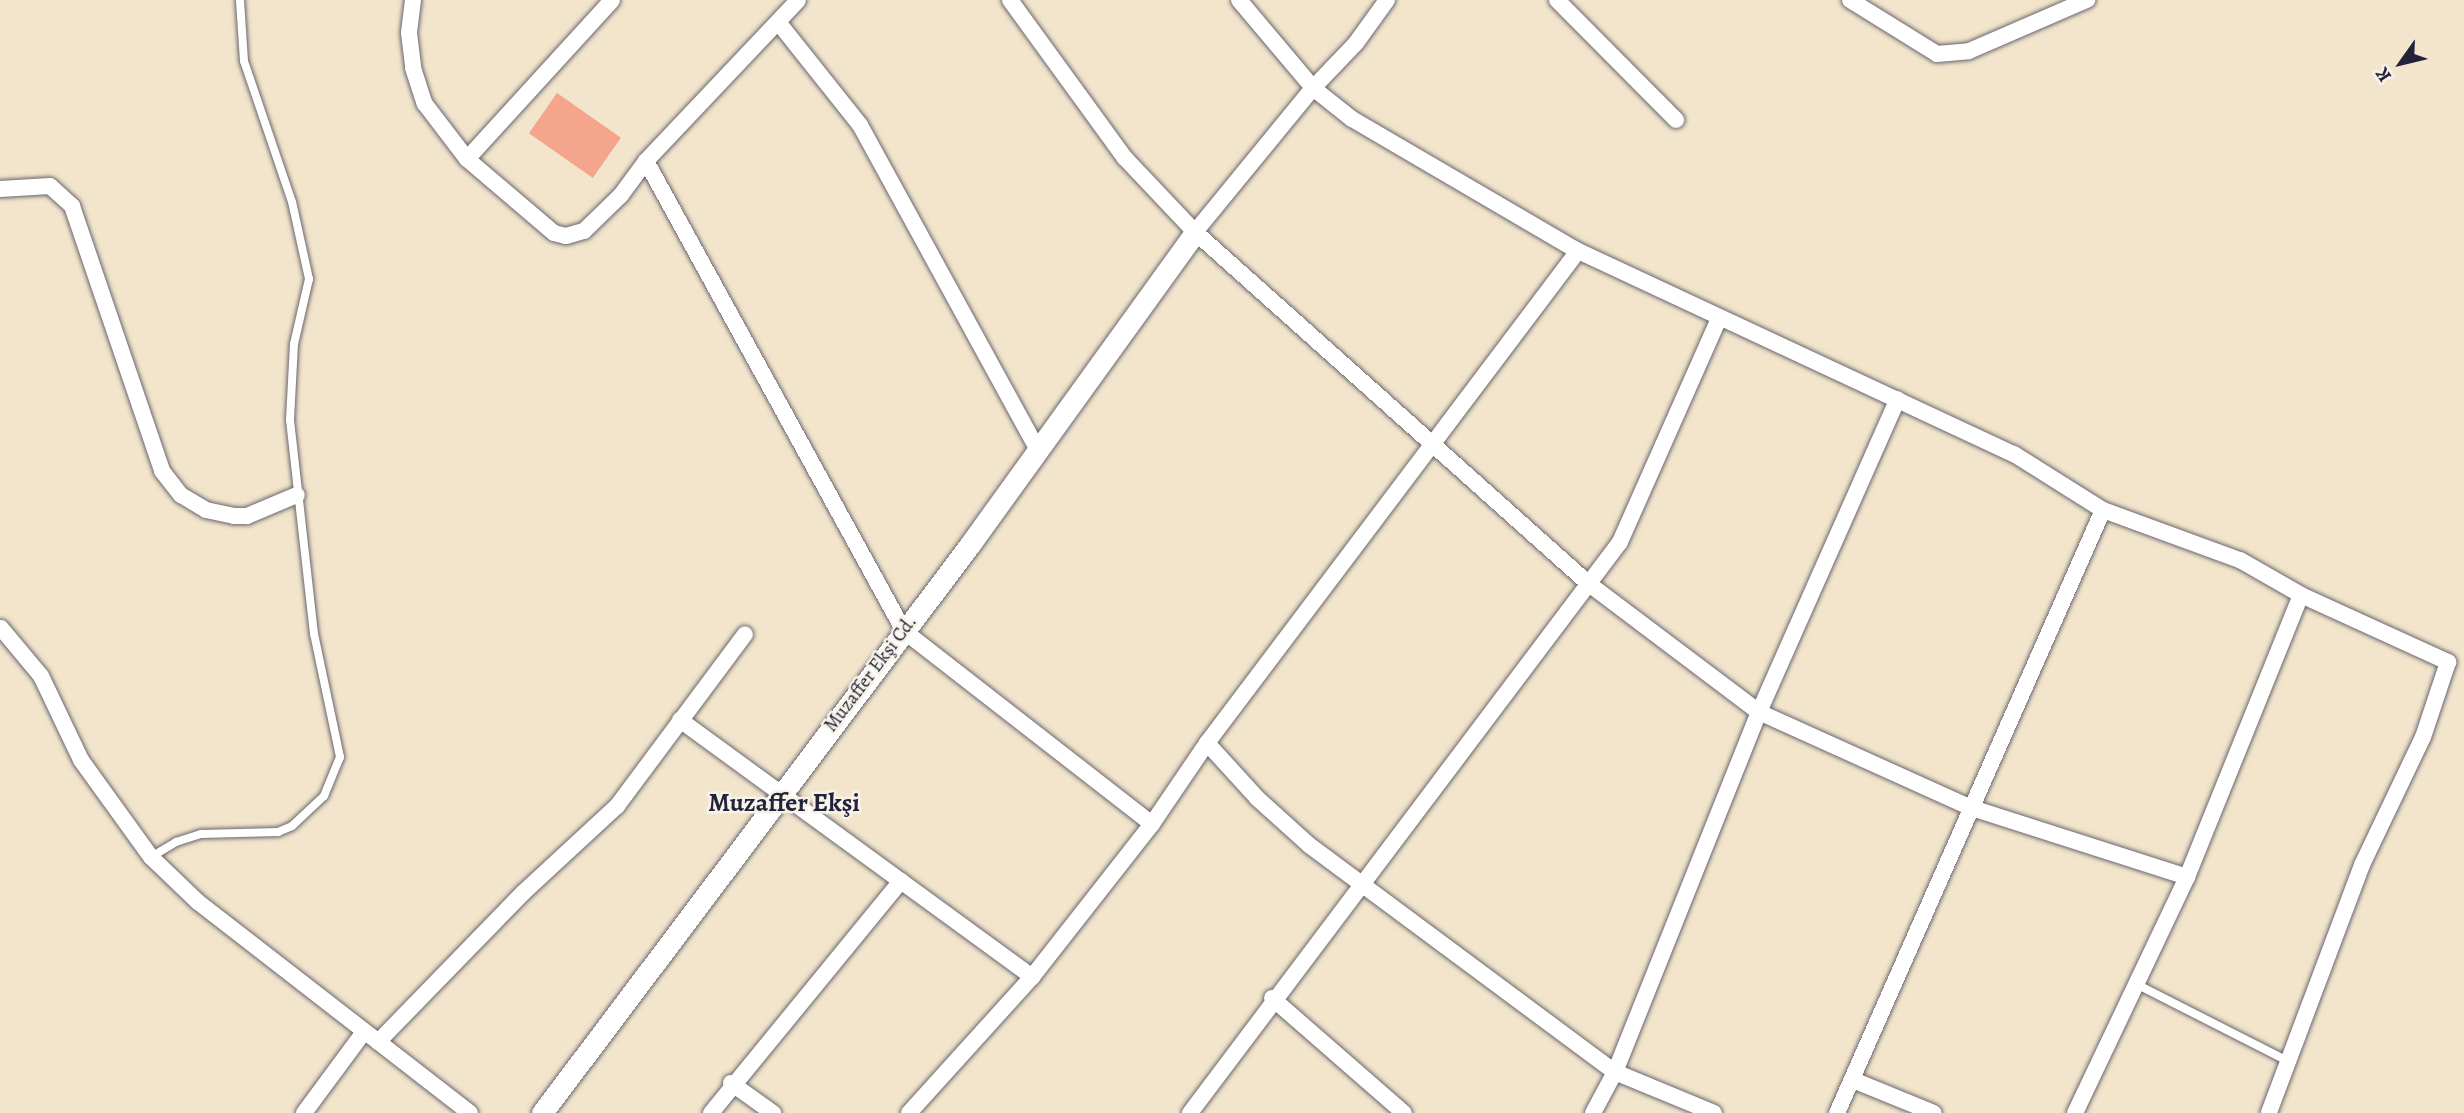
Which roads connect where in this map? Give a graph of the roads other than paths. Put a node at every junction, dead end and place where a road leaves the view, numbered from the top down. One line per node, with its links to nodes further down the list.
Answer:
1 (240, 0): 23 (lane)
2 (414, 0): 14 (street)
3 (612, 0): 14 (street)
4 (798, 0): 11 (street)
5 (1010, 0): 17 (street)
6 (1239, 0): 12 (street)
7 (1387, 0): 12 (street)
8 (1557, 0): 13 (street)
9 (1850, 0): 10 (street)
10 (2087, 0)
11 (778, 22): 15 (street); 22 (street)
12 (1313, 88): 17 (street); 18 (street)
13 (1676, 120)
14 (467, 159): 15 (street)
15 (646, 161): 28 (street)
16 (0, 189): 23 (street)
17 (1195, 232): 21 (street); 22 (street, Muzaffer Ekşi Cd.)
18 (1578, 251): 19 (street); 21 (street)
19 (1719, 319): 20 (street); 25 (street)
20 (1898, 399): 24 (street); 30 (street)
21 (1432, 447): 25 (street); 32 (street)
22 (1037, 448): 28 (street, Muzaffer Ekşi Cd.)
23 (297, 495): 36 (lane)
24 (2103, 510): 26 (street); 34 (street)
25 (1589, 584): 30 (street); 39 (street)
26 (2301, 595): 37 (street); 45 (street)
27 (1, 628): 36 (street)
28 (904, 631): 33 (street, Muzaffer Ekşi Cd.); 35 (street)
29 (745, 634): 31 (street)
30 (1759, 712): 34 (street); 46 (street)
31 (680, 720): 33 (street); 44 (street)
32 (1207, 743): 35 (street); 39 (street)
33 (780, 793): 38 (street); 51 (street, Muzaffer Ekşi Cd.)
34 (1969, 807): 37 (street); 47 (street)
35 (1152, 824): 40 (street)
36 (151, 857): 43 (street)
37 (2187, 877): 41 (street)
38 (901, 881): 40 (street); 48 (street)
39 (1362, 884): 42 (street); 46 (street)
40 (1032, 977): 54 (street)
41 (2136, 984): 45 (lane); 61 (street)
42 (1272, 998): 55 (street); 56 (street)
43 (364, 1032): 44 (street); 49 (street)
44 (378, 1042): 50 (street)
45 (2290, 1062): 62 (street)
46 (1615, 1072): 57 (street); 58 (street)
47 (1853, 1080): 59 (street); 60 (street)
48 (731, 1083): 52 (street); 53 (street)
49 (304, 1113)
50 (470, 1113)
51 (542, 1113)
52 (711, 1113)
53 (773, 1113)
54 (909, 1113)
55 (1190, 1113)
56 (1405, 1113)
57 (1593, 1113)
58 (1714, 1113)
59 (1837, 1113)
60 (1934, 1113)
61 (2075, 1113)
62 (2269, 1113)

